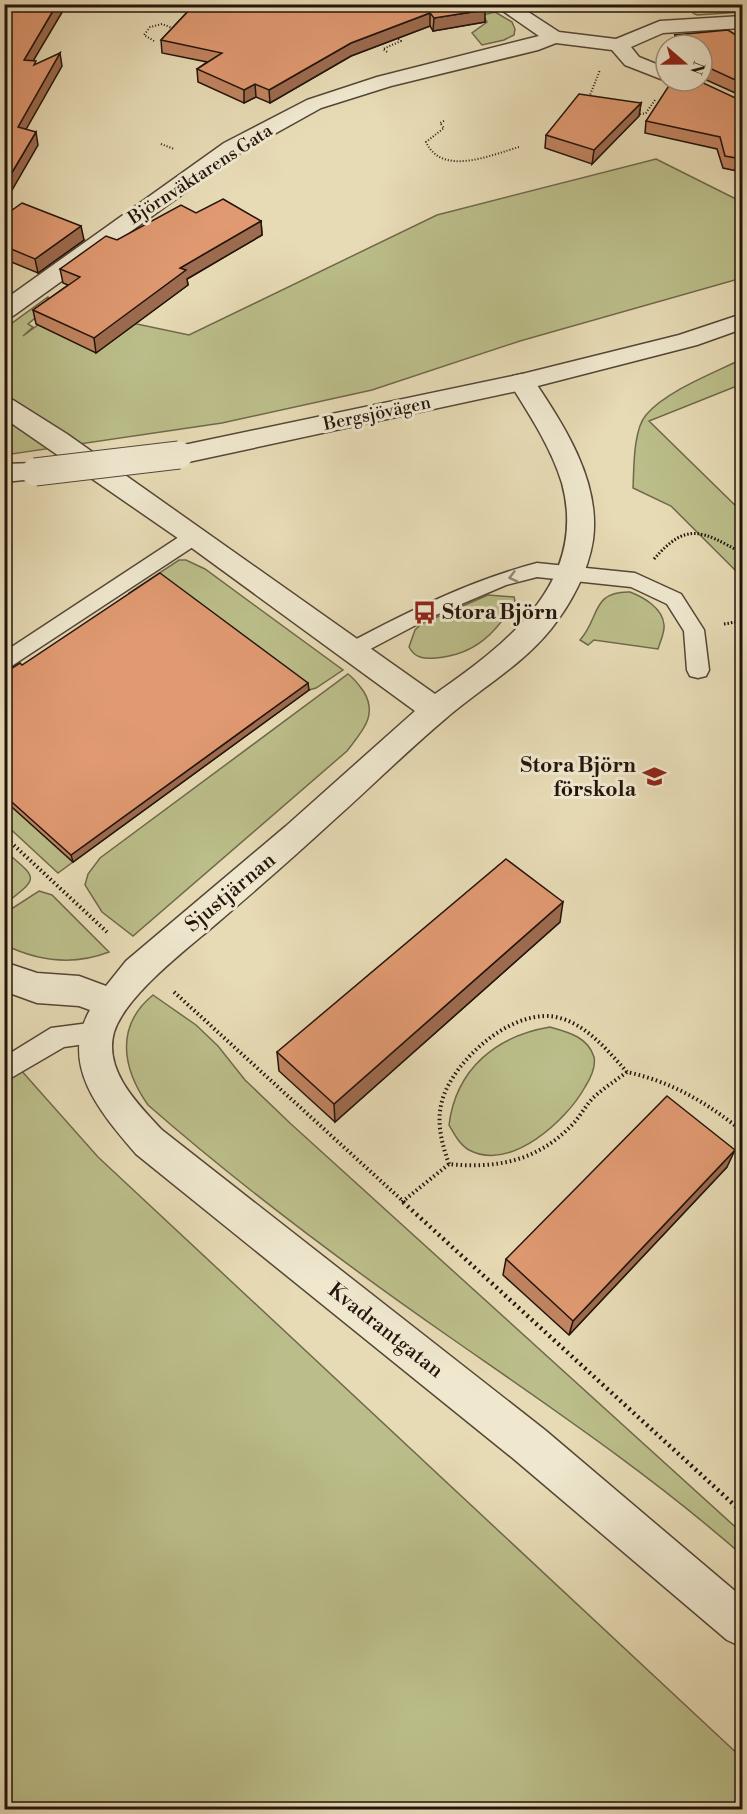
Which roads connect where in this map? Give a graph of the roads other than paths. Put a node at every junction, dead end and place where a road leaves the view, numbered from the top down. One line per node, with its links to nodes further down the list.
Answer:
1 (502, 4): 3 (street, Björnväktarens Gata)
2 (742, 22): 4 (street)
3 (554, 37): 4 (street, Björnväktarens Gata); 6 (street, Björnväktarens Gata)
4 (618, 45): 5 (street)
5 (654, 70)
6 (4, 311)
7 (742, 321): 8 (street, Bergsjövägen)
8 (522, 382): 10 (street, Bergsjövägen, bridge); 12 (street)
9 (4, 406): 11 (street)
10 (4, 473)
11 (195, 536): 13 (street); 14 (lane)
12 (571, 573): 13 (lane, one-way to 13); 15 (lane); 16 (street)
13 (352, 650): 16 (street)
14 (4, 663)
15 (698, 670)
16 (435, 710): 18 (street, Sjustjärnan)
17 (4, 976): 18 (street)
18 (105, 1018): 19 (lane); 20 (street, Kvadrantgatan)
19 (4, 1071)
20 (742, 1625)

